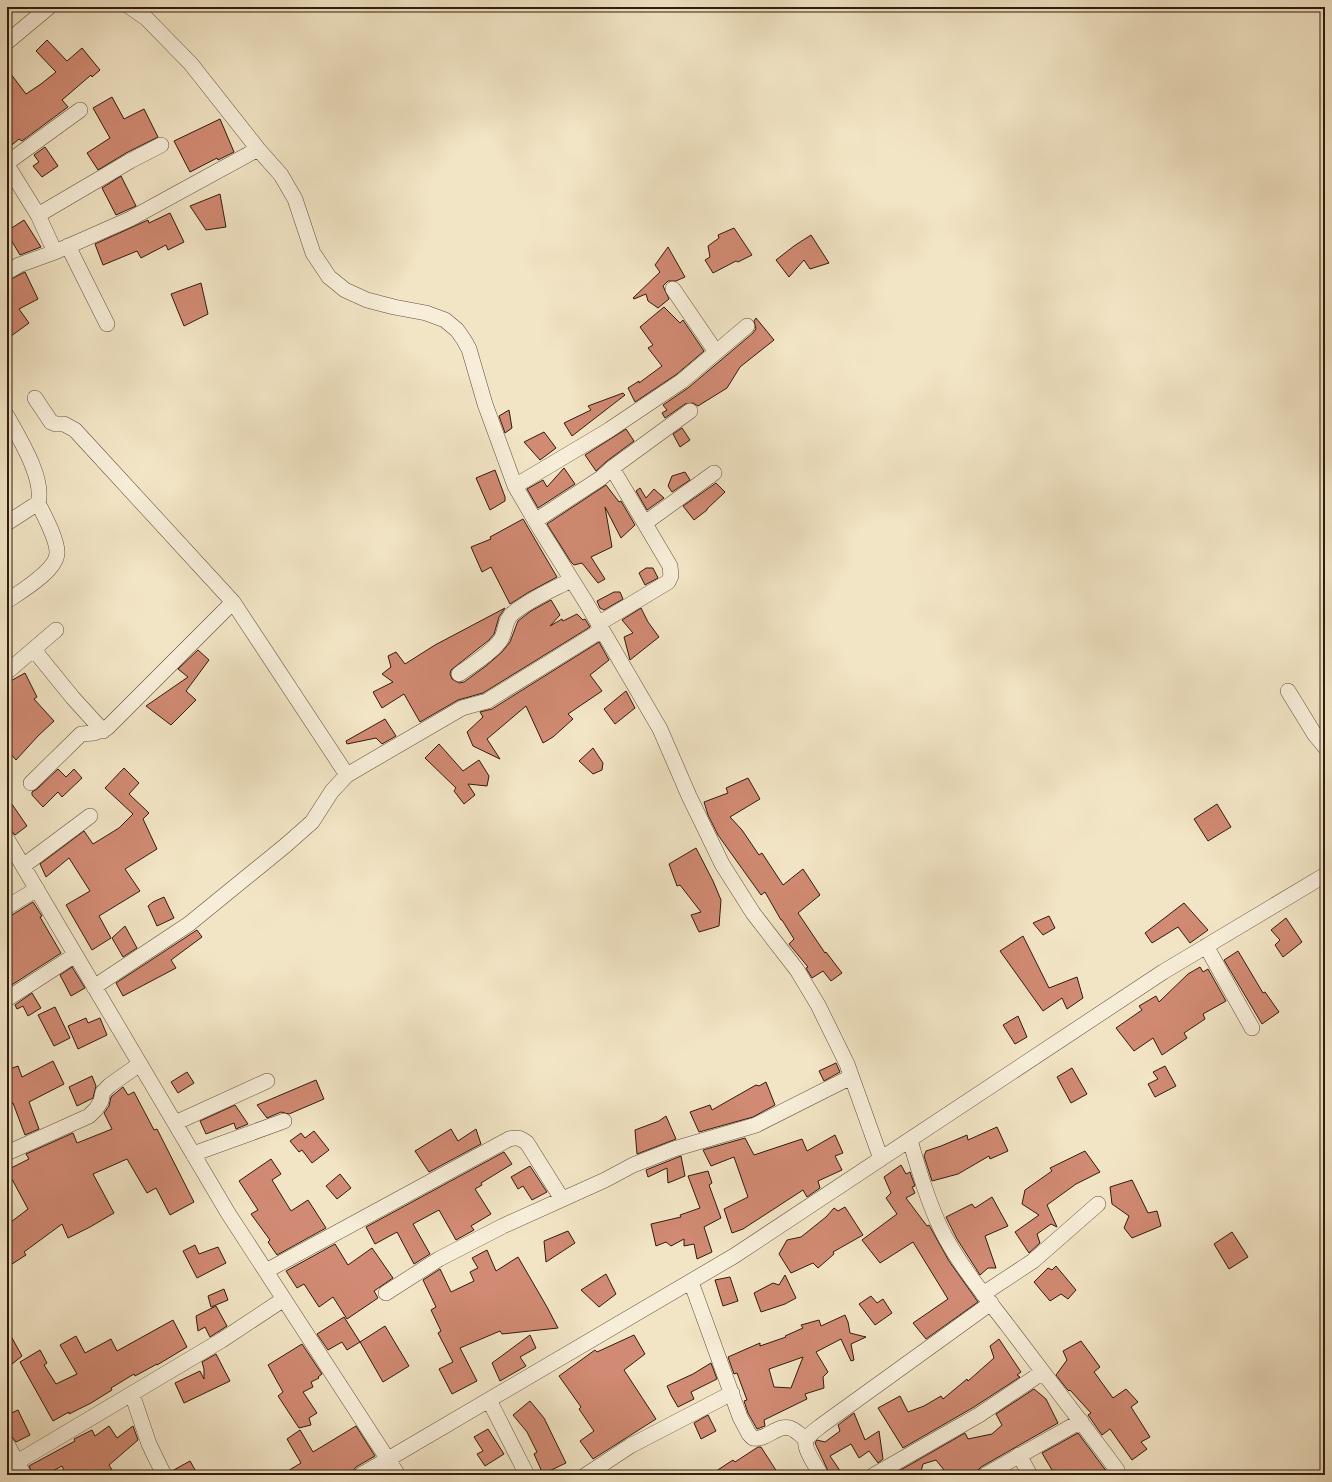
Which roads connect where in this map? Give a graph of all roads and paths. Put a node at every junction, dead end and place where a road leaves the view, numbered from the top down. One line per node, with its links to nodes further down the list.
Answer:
1 (49, 7): 3 (street)
2 (130, 7): 6 (street)
3 (7, 42)
4 (80, 110): 7 (street)
5 (161, 145): 8 (street)
6 (258, 149): 9 (street); 20 (street)
7 (7, 164): 8 (street)
8 (38, 214): 9 (street)
9 (62, 249): 10 (street); 12 (street)
10 (7, 272)
11 (673, 289): 14 (street)
12 (107, 324)
13 (747, 326): 14 (street)
14 (716, 352): 20 (street)
15 (35, 398): 27 (street)
16 (690, 411): 18 (street)
17 (7, 416): 21 (street)
18 (612, 468): 22 (street); 24 (street)
19 (714, 473): 24 (street)
20 (515, 486): 22 (street)
21 (38, 503): 23 (street); 26 (street)
22 (535, 521): 25 (street)
23 (7, 523)
24 (645, 523): 28 (street)
25 (571, 580): 28 (street); 32 (street)
26 (7, 601)
27 (233, 602): 34 (street); 36 (street)
28 (600, 627): 36 (street); 50 (street)
29 (56, 630): 30 (street)
30 (34, 650): 31 (street); 34 (street)
31 (7, 672)
32 (459, 674)
33 (1288, 691): 35 (street)
34 (103, 730): 37 (street)
35 (1325, 747)
36 (346, 775): 46 (street)
37 (31, 783)
38 (90, 816): 40 (street)
39 (7, 839): 40 (street)
40 (23, 866): 42 (street)
41 (1325, 876): 44 (street)
42 (37, 889): 43 (street); 45 (street)
43 (7, 907)
44 (1206, 946): 48 (street); 54 (street)
45 (75, 955): 46 (street); 47 (street)
46 (94, 987): 49 (street)
47 (7, 999)
48 (1252, 1028)
49 (140, 1064): 53 (street); 55 (street)
50 (851, 1077): 57 (street); 58 (street)
51 (267, 1081): 53 (street)
52 (284, 1121): 56 (street)
53 (175, 1123): 56 (street)
54 (910, 1140): 57 (street); 64 (street)
55 (7, 1153)
56 (193, 1154): 60 (street)
57 (881, 1159): 61 (street)
58 (562, 1199): 60 (street); 62 (street)
59 (1098, 1204): 64 (street)
60 (266, 1271): 63 (street)
61 (691, 1282): 66 (street); 68 (street)
62 (386, 1293)
63 (284, 1299): 67 (street); 73 (street)
64 (987, 1299): 65 (street); 70 (street)
65 (1043, 1372): 69 (street); 83 (street)
66 (732, 1392): 70 (street); 81 (street)
67 (132, 1394): 74 (street); 77 (street)
68 (489, 1400): 73 (street); 80 (street)
69 (1081, 1422): 72 (street); 75 (street)
70 (806, 1440): 82 (street)
71 (7, 1444): 74 (street)
72 (1019, 1455): 84 (street); 85 (street)
73 (388, 1460): 78 (street); 79 (street)
74 (12, 1465): 76 (street)
75 (1118, 1473)
76 (24, 1475)
77 (164, 1475)
78 (361, 1475)
79 (398, 1475)
80 (527, 1475)
81 (586, 1475)
82 (821, 1475)
83 (874, 1475)
84 (985, 1475)
85 (1030, 1475)

